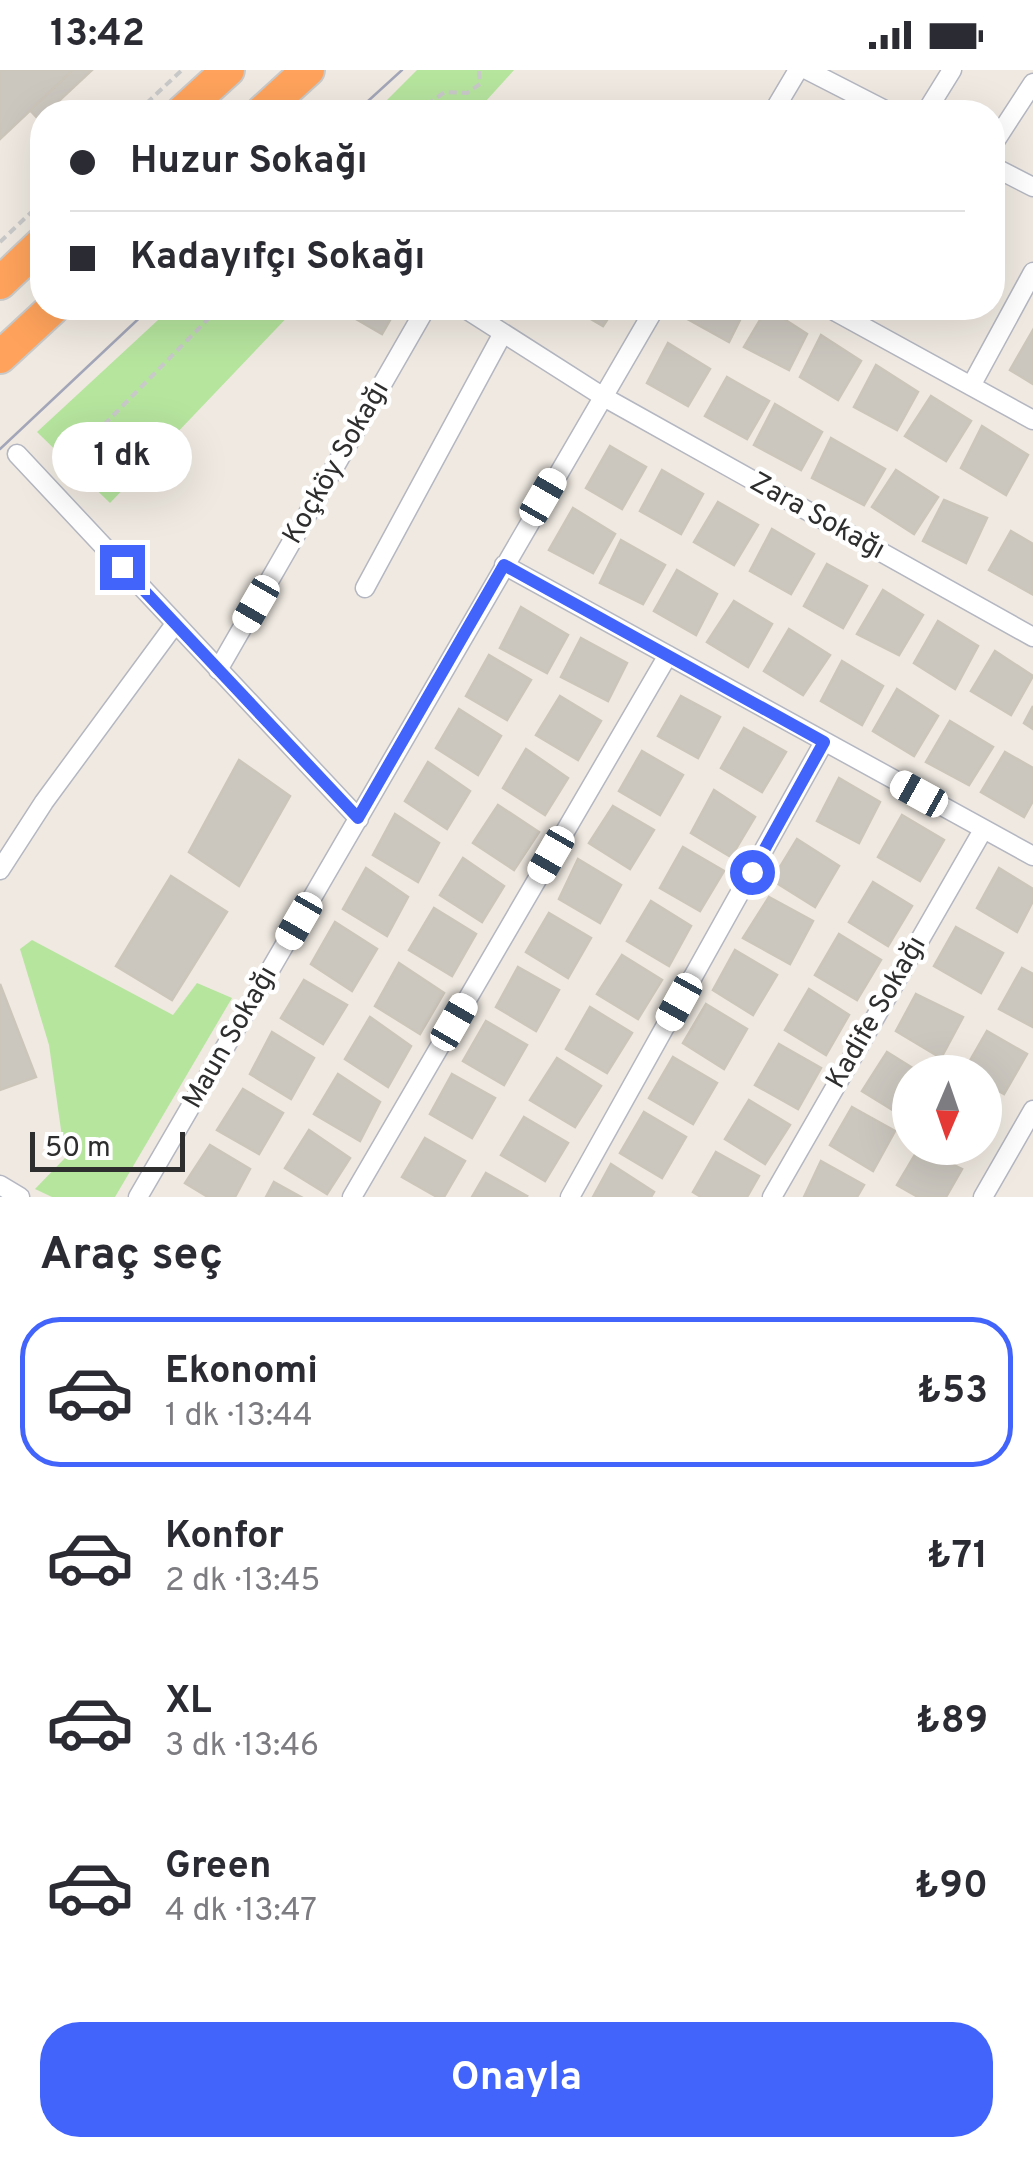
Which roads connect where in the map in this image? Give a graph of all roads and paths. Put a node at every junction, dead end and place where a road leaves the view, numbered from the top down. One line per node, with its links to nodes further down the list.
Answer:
1 (182, 70): 9 (path)
2 (228, 70): 10 (highway)
3 (308, 70): 11 (highway)
4 (479, 70): 12 (path)
5 (798, 70): 13 (street)
6 (807, 70): 14 (street)
7 (952, 70): 15 (street)
8 (1033, 83): 16 (street)
9 (151, 100)
10 (195, 100)
11 (275, 100)
12 (434, 100)
13 (779, 100)
14 (866, 100)
15 (933, 100)
16 (1005, 126)
17 (1005, 173): 18 (street)
18 (1033, 187)
19 (30, 213): 20 (path)
20 (0, 242)
21 (30, 255): 23 (highway)
22 (1033, 272): 32 (street)
23 (0, 283)
24 (40, 320): 31 (highway)
25 (207, 320): 36 (path)
26 (419, 320): 42 (street, Koçköy Sokağı)
27 (483, 320): 30 (street, Zara Sokağı)
28 (648, 320): 33 (street, Maun Sokağı)
29 (851, 320): 32 (street)
30 (504, 333): 33 (street, Zara Sokağı); 38 (street)
31 (0, 357)
32 (971, 386): 34 (street)
33 (602, 396): 37 (street, Maun Sokağı); 40 (street, Zara Sokağı)
34 (1033, 420)
35 (17, 454): 39 (street)
36 (73, 466)
37 (504, 565): 41 (street); 44 (street, Maun Sokağı)
38 (365, 588)
39 (175, 624): 42 (street); 47 (street)
40 (1033, 638)
41 (668, 655): 43 (street); 50 (street)
42 (218, 670): 44 (street)
43 (824, 742): 45 (street); 54 (street)
44 (358, 818): 53 (street, Maun Sokağı)
45 (982, 830): 46 (street); 55 (street, Kadife Sokağı)
46 (1033, 856)
47 (0, 870)
48 (1033, 1110): 51 (street)
49 (0, 1185): 52 (street)
50 (361, 1194)
51 (989, 1195)
52 (20, 1197)
53 (138, 1197)
54 (570, 1197)
55 (772, 1197)

